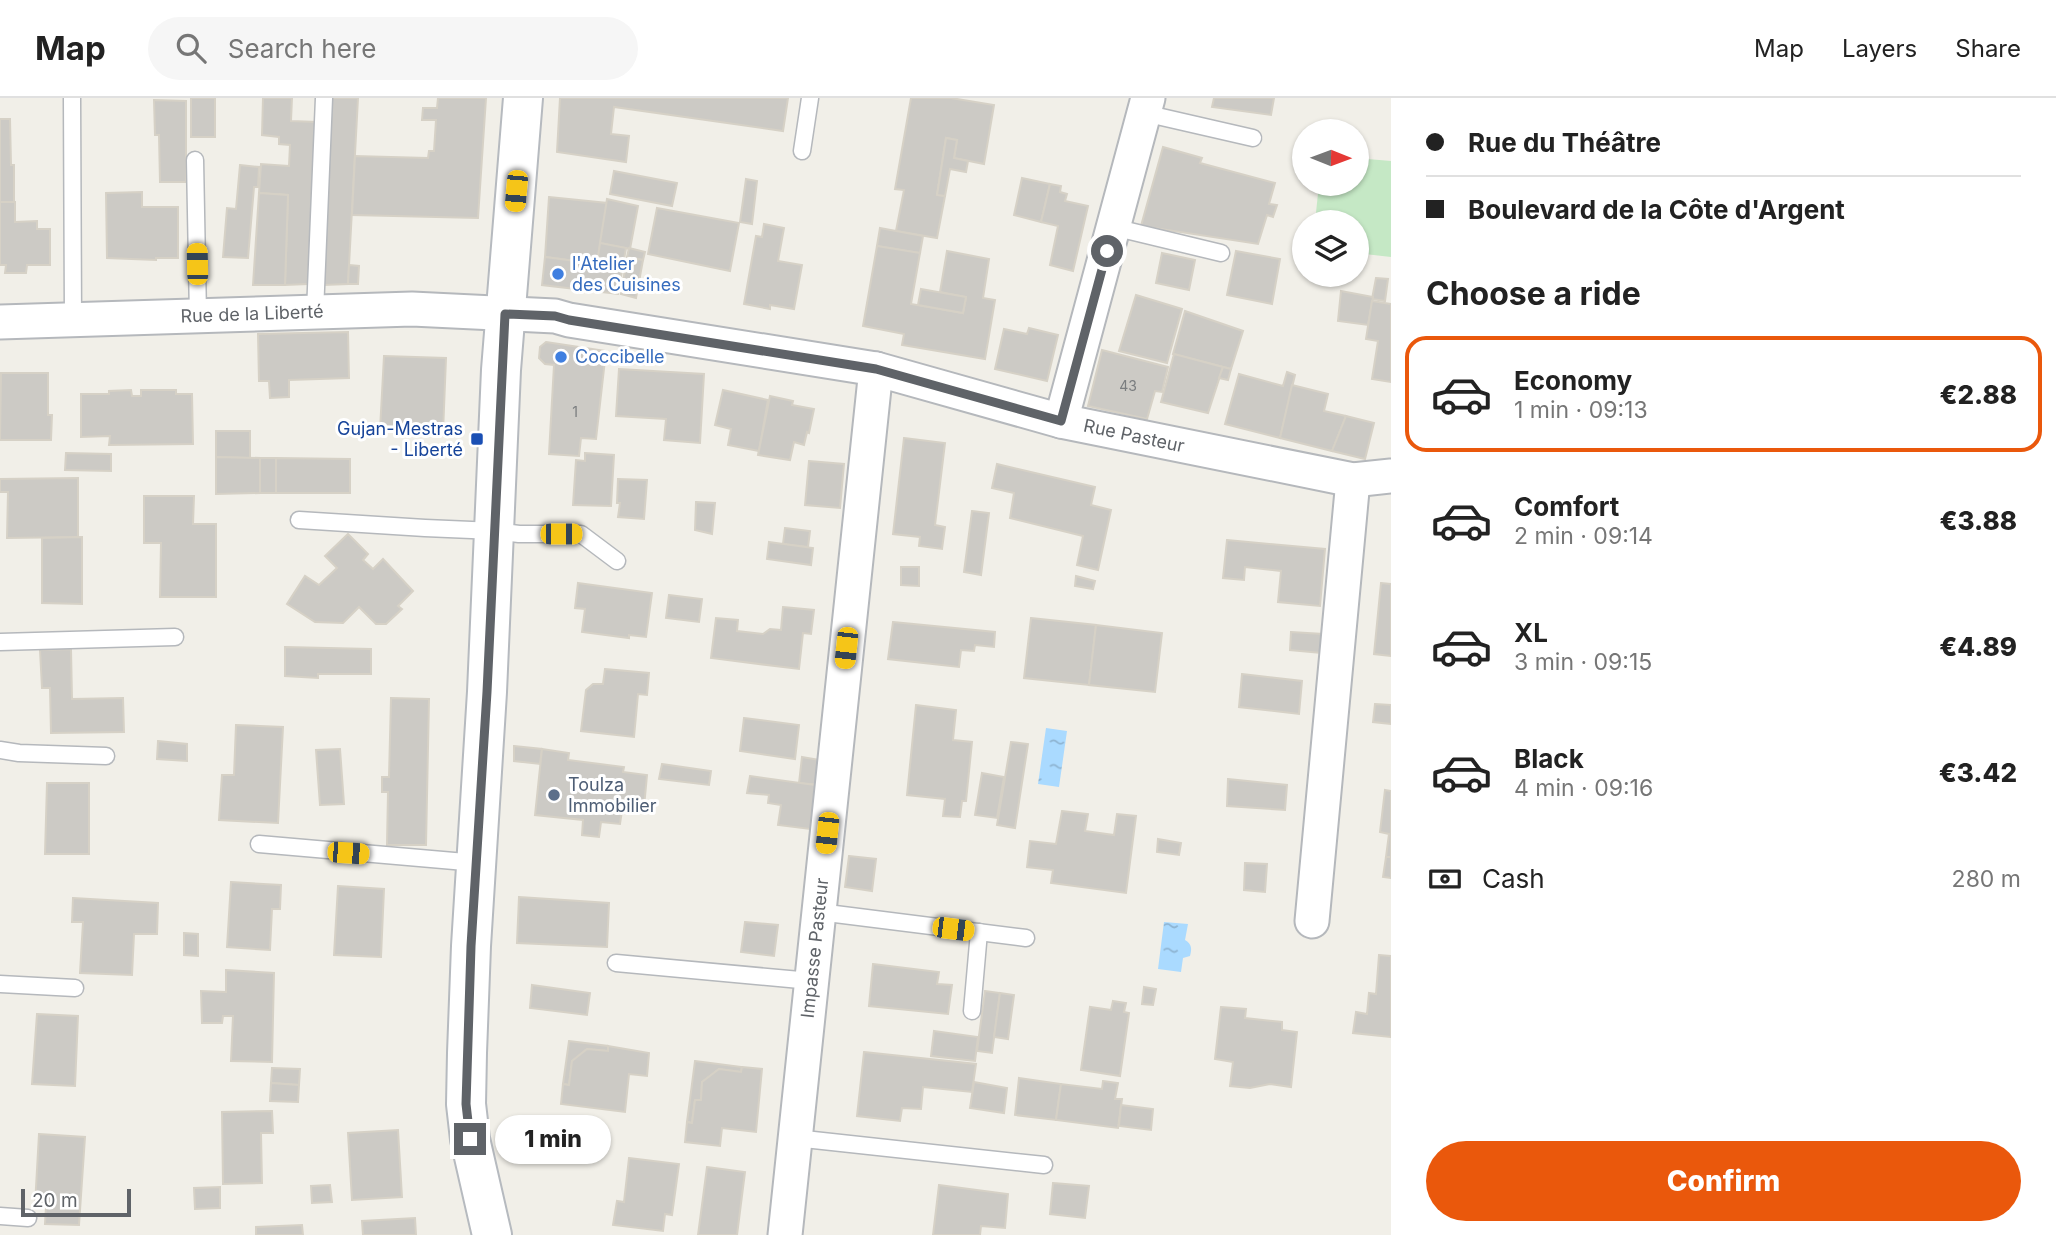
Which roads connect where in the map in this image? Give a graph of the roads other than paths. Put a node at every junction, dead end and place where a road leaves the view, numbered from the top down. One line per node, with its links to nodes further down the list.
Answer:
1 (72, 98): 14 (lane)
2 (324, 98): 11 (lane)
3 (523, 98): 12 (main road)
4 (810, 98): 7 (lane)
5 (1146, 105): 6 (lane); 9 (street)
6 (1253, 138)
7 (802, 151)
8 (195, 160): 13 (lane)
9 (1113, 227): 10 (lane); 17 (street)
10 (1222, 253)
11 (315, 312): 12 (street, Rue de la Liberté); 13 (street, Rue de la Liberté)
12 (505, 314): 16 (street, Rue Pasteur); 21 (main road)
13 (198, 316): 14 (street, Rue de la Liberté)
14 (73, 319): 15 (street, Rue de la Liberté)
15 (0, 322)
16 (876, 369): 17 (street, Rue Pasteur); 29 (street, Impasse Pasteur)
17 (1061, 421): 19 (street, Rue Pasteur)
18 (1391, 476): 19 (street, Rue Pasteur)
19 (1353, 480): 30 (street)
20 (299, 520): 21 (lane)
21 (495, 531): 22 (lane); 28 (main road)
22 (617, 561)
23 (175, 637): 24 (lane)
24 (0, 642)
25 (0, 750): 26 (lane)
26 (106, 756)
27 (258, 845): 28 (lane)
28 (477, 863): 42 (main road)
29 (819, 912): 31 (lane); 34 (street, Impasse Pasteur)
30 (1312, 921)
31 (979, 932): 32 (lane); 37 (lane)
32 (1026, 938)
33 (615, 964): 34 (lane)
34 (811, 981): 38 (street, Impasse Pasteur)
35 (0, 984): 36 (lane)
36 (75, 988)
37 (972, 1011)
38 (795, 1138): 39 (lane); 43 (street, Impasse Pasteur)
39 (1044, 1165)
40 (0, 1216): 41 (lane)
41 (28, 1218)
42 (492, 1235)
43 (785, 1235)

